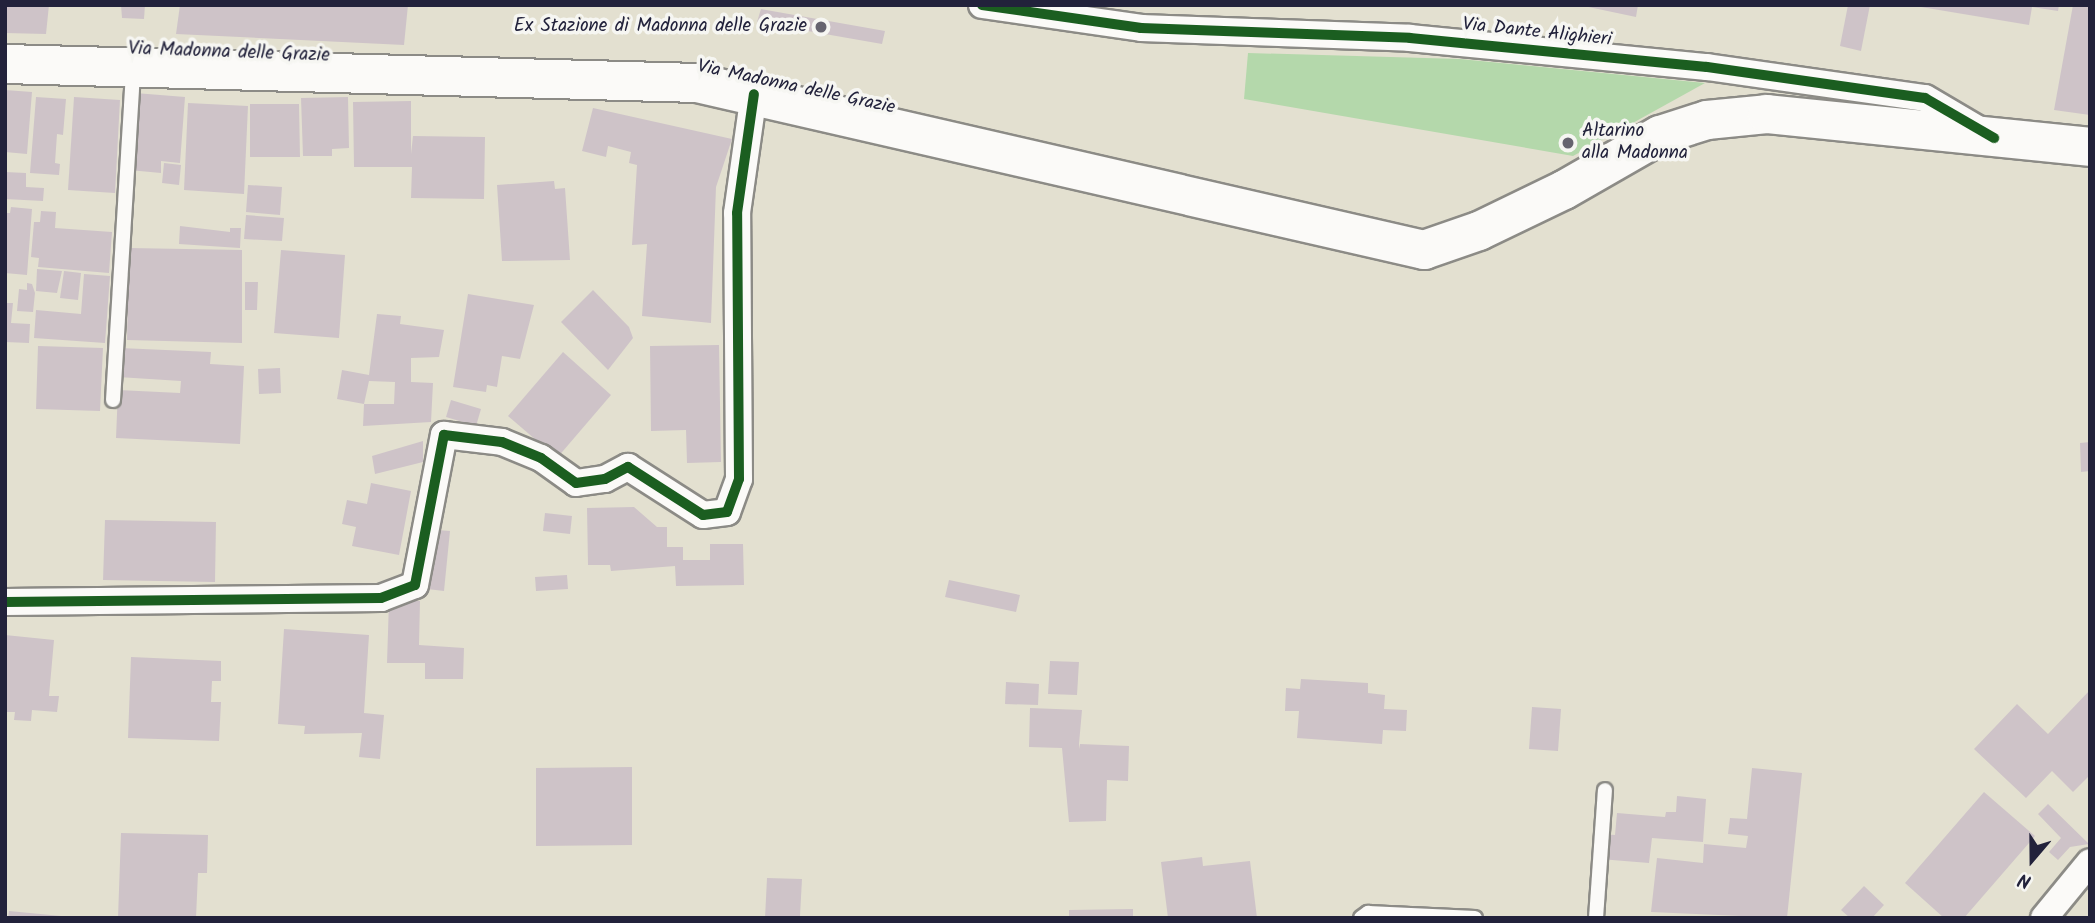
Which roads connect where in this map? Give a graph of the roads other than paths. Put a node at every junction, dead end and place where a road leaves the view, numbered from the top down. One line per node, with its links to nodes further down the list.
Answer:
1 (982, 5): 2 (street, Via Dante Alighieri)
2 (1143, 17): 6 (street, Via Dante Alighieri)
3 (5, 64): 4 (main road, Via Madonna delle Grazie)
4 (133, 68): 5 (main road, Via Madonna delle Grazie); 8 (lane)
5 (754, 94): 6 (main road, Via Madonna delle Grazie); 9 (street)
6 (1994, 138): 7 (main road, Via Madonna delle Grazie)
7 (2090, 147)
8 (114, 400)
9 (5, 602)
10 (1605, 790): 14 (lane)
11 (2090, 862): 15 (street)
12 (1361, 918): 13 (lane)
13 (1475, 918)
14 (1596, 918)
15 (2044, 918)

